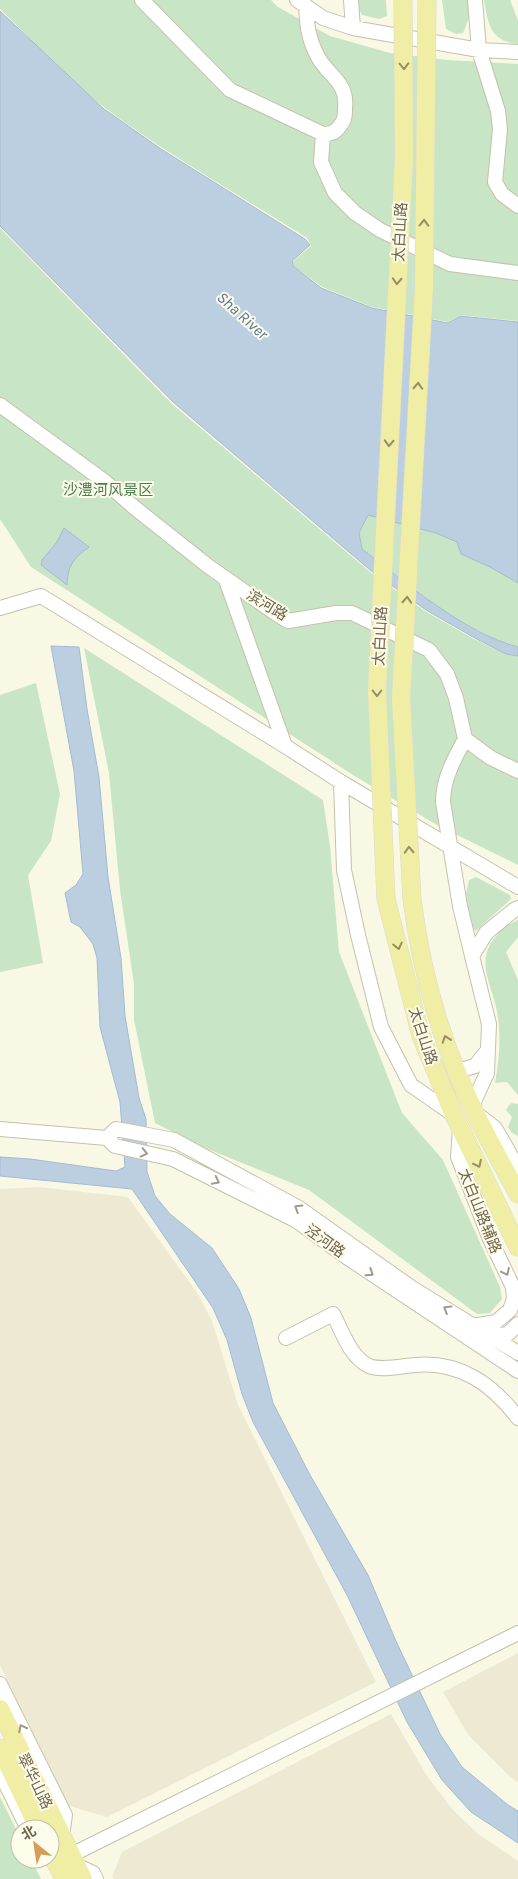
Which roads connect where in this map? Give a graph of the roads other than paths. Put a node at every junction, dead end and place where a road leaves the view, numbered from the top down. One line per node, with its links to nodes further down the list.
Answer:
1 (142, 0): 10 (street)
2 (351, 0): 7 (street)
3 (403, 0): 27 (main road, 太白山路, one-way to 27, bridge)
4 (427, 0): 25 (main road, 太白山路, one-way to 4, bridge)
5 (475, 0): 8 (street)
6 (302, 3): 7 (street); 10 (street)
7 (353, 28): 8 (street)
8 (479, 50): 9 (street); 11 (street)
9 (518, 52)
10 (323, 134): 12 (street)
11 (518, 206)
12 (518, 274)
13 (0, 405): 14 (street, 滨河路)
14 (226, 580): 16 (street, 滨河路); 17 (street)
15 (0, 608): 17 (street)
16 (465, 739): 18 (street); 20 (street)
17 (285, 746): 19 (street)
18 (518, 771)
19 (341, 782): 20 (street); 27 (street)
20 (450, 848): 21 (street); 23 (street)
21 (518, 887)
22 (518, 908): 23 (street)
23 (472, 956): 24 (street)
24 (488, 1050): 25 (street); 26 (street)
25 (457, 1071): 26 (main road, 太白山路)
26 (474, 1110): 30 (street); 31 (main road, 太白山路)
27 (457, 1121): 32 (main road, 太白山路, one-way to 32); 34 (street, 太白山路辅路, one-way to 34)
28 (0, 1129): 29 (street)
29 (113, 1138): 34 (street, 泾河路, one-way to 29); 38 (street, 泾河路, one-way to 38)
30 (518, 1168)
31 (518, 1194)
32 (518, 1247)
33 (518, 1324): 35 (street)
34 (473, 1326): 35 (street, 泾河路)
35 (493, 1336): 37 (street, 泾河路)
36 (286, 1338): 39 (street)
37 (518, 1353)
38 (518, 1371)
39 (518, 1418)
40 (518, 1633): 48 (street)
41 (0, 1684): 47 (street, one-way to 41)
42 (0, 1709): 47 (main road, 翠华山路)
43 (0, 1748): 46 (main road, 翠华山路)
44 (0, 1772): 45 (street)
45 (23, 1819)
46 (34, 1819)
47 (62, 1836): 48 (main road, 翠华山路)
48 (77, 1866): 49 (street); 50 (street)
49 (60, 1869)
50 (96, 1879)

